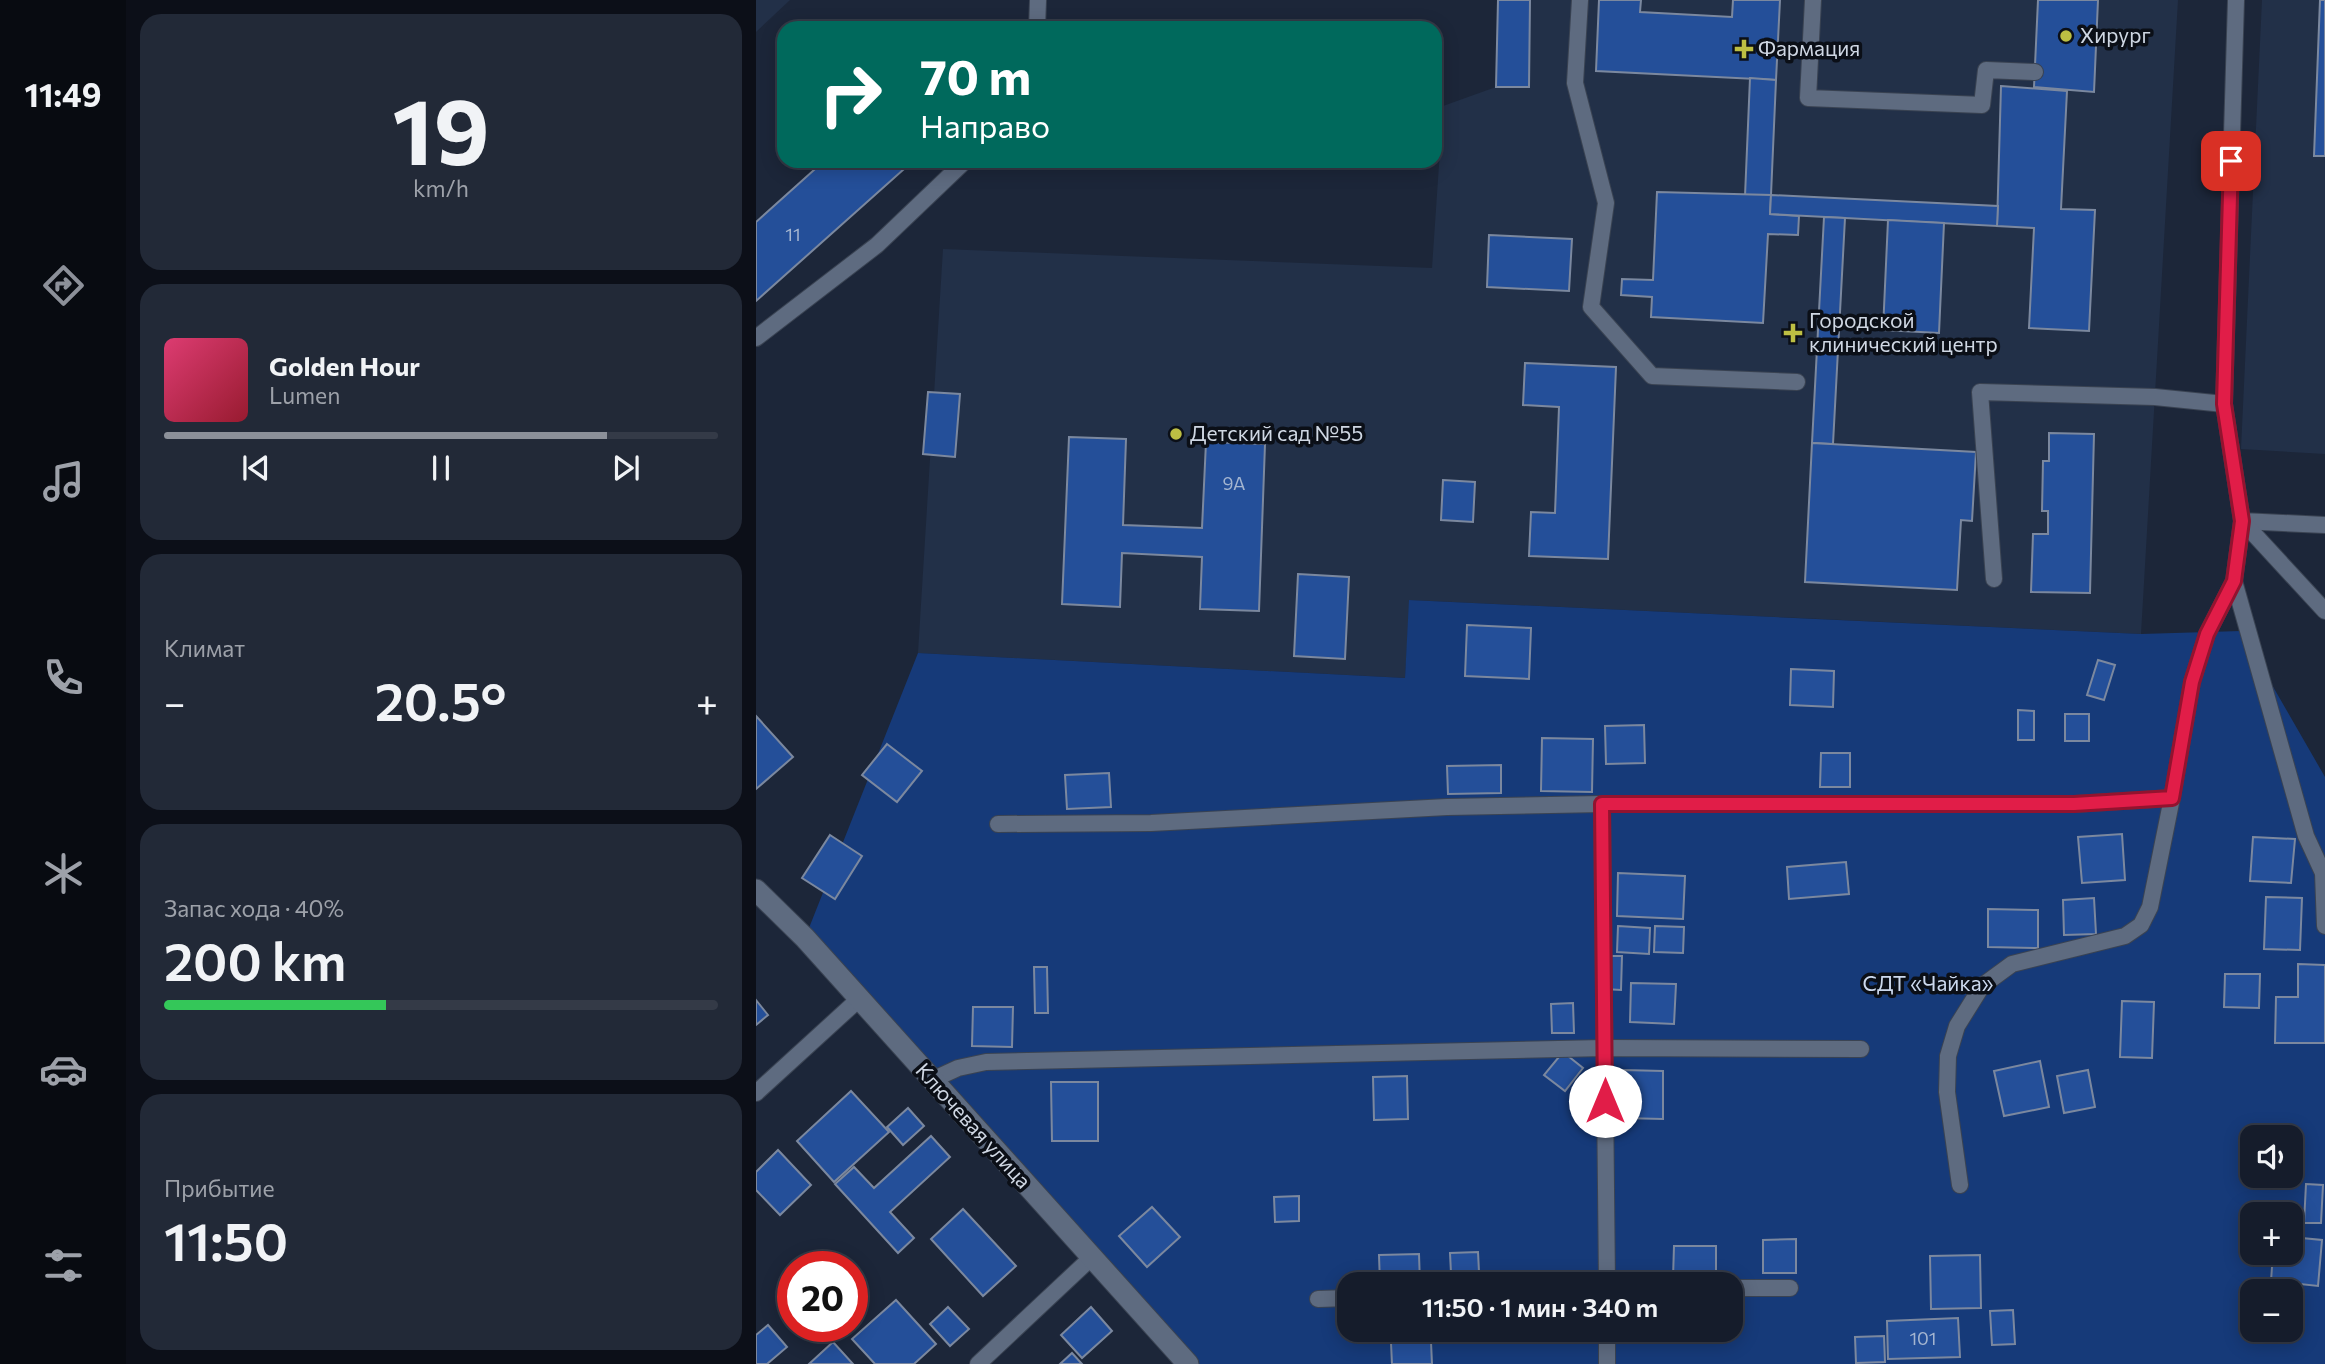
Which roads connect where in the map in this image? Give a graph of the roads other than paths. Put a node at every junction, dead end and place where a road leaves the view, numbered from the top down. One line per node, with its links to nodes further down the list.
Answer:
1 (1038, 0): 5 (lane)
2 (1580, 0): 9 (lane)
3 (1813, 0): 6 (lane)
4 (2236, 0): 10 (lane)
5 (1037, 21)
6 (2035, 72)
7 (958, 168): 8 (lane)
8 (756, 338)
9 (1797, 382)
10 (2224, 404): 11 (lane); 13 (lane)
11 (2242, 521): 12 (lane); 14 (lane); 15 (lane)
12 (2325, 525)
13 (1993, 579)
14 (2234, 581): 16 (lane); 20 (lane)
15 (2325, 611)
16 (2172, 798): 17 (lane); 26 (lane)
17 (1602, 804): 18 (lane); 22 (lane)
18 (998, 824)
19 (756, 890): 21 (street, Ключевая улица)
20 (2325, 926)
21 (859, 999): 24 (street, Ключевая улица); 25 (lane)
22 (1604, 1048): 23 (lane); 24 (lane); 28 (lane)
23 (1861, 1049)
24 (932, 1080): 27 (street, Ключевая улица)
25 (756, 1093)
26 (1960, 1185)
27 (1091, 1257): 34 (lane); 35 (street, Ключевая улица)
28 (1607, 1272)
29 (1743, 1288): 30 (lane)
30 (1790, 1288)
31 (1337, 1298): 32 (lane)
32 (1318, 1299)
33 (1607, 1342): 36 (lane)
34 (978, 1364)
35 (1188, 1364)
36 (1607, 1364)

